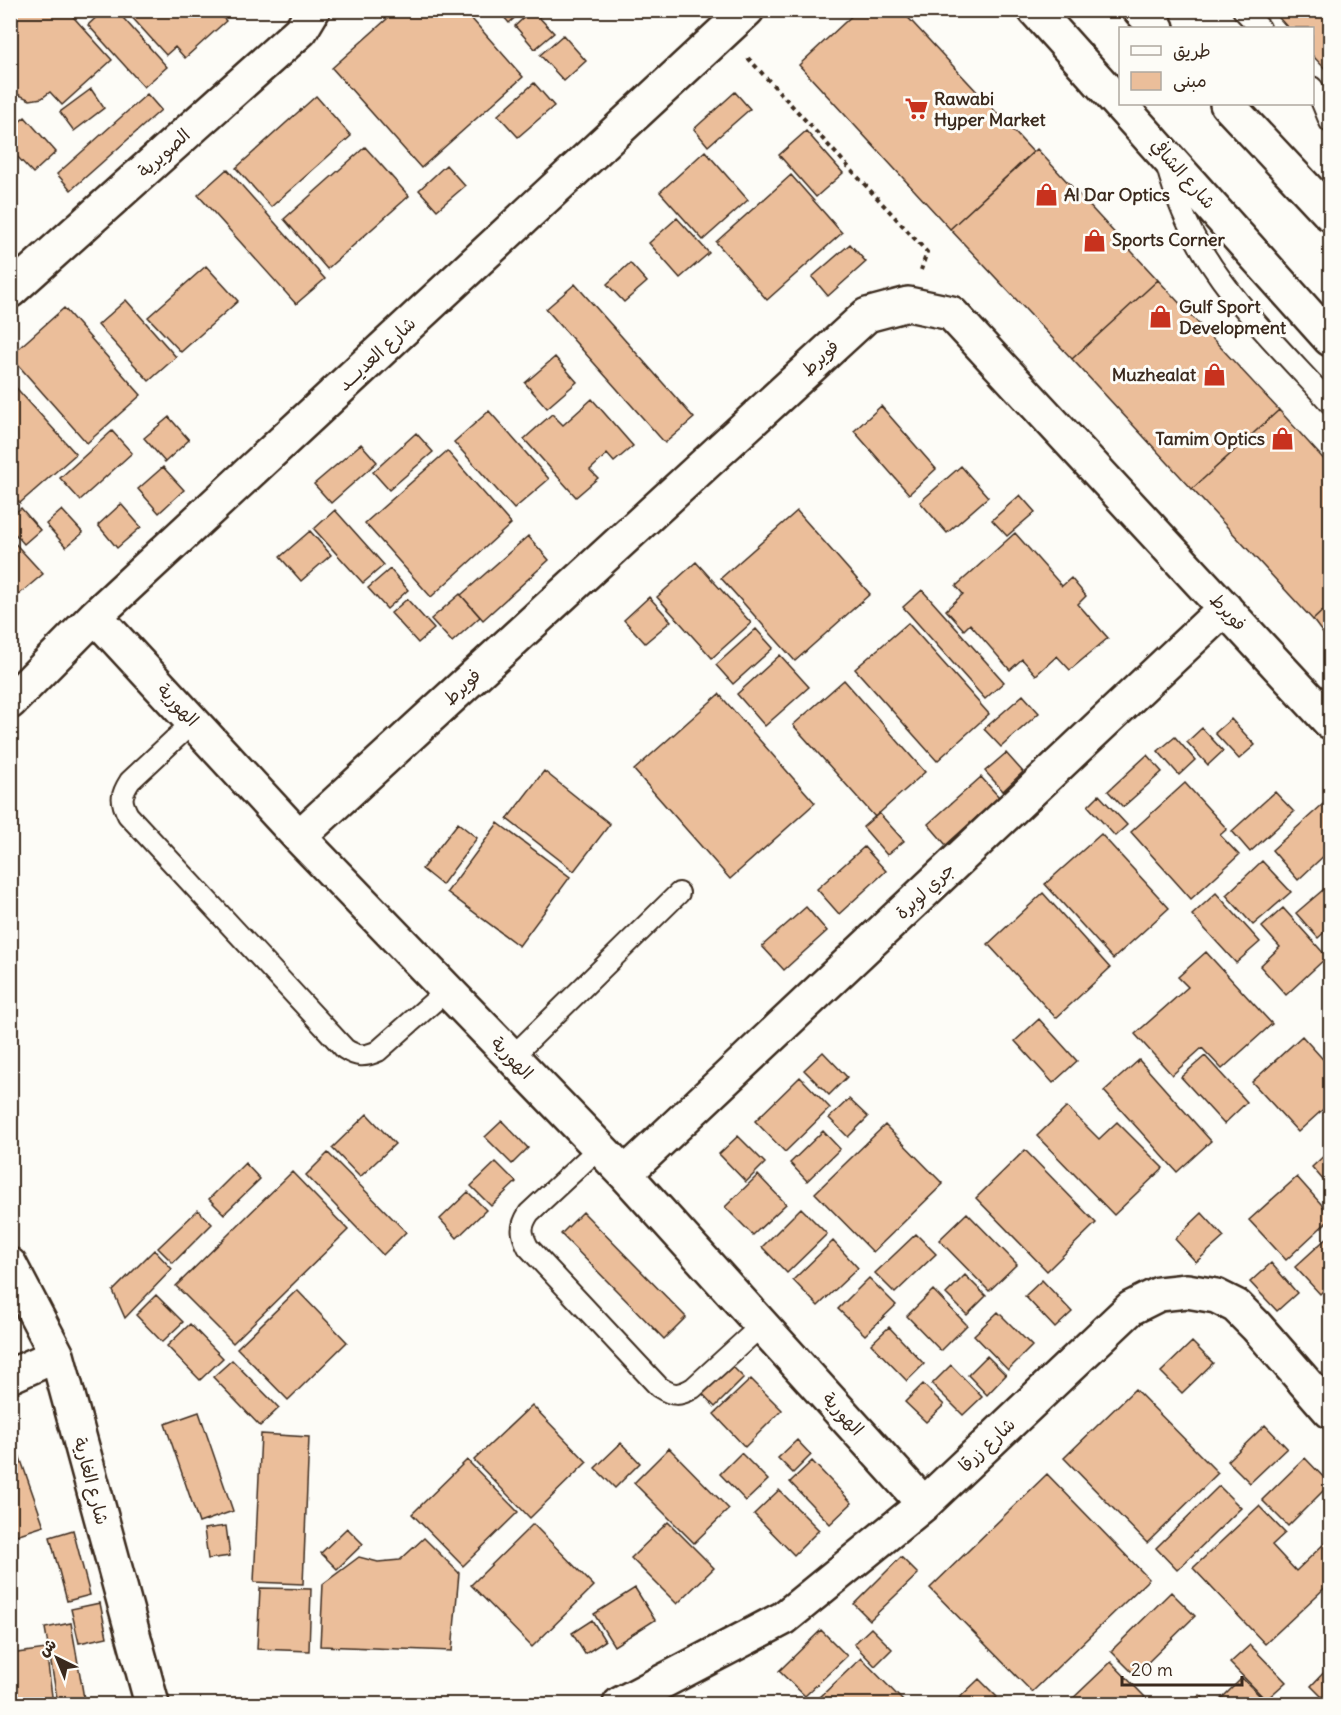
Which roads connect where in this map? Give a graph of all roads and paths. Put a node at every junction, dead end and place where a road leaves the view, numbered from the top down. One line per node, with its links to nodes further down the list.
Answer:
1 (313, 10): 15 (street, الصويرية)
2 (1035, 10): 9 (street, شارع الشافي)
3 (1140, 10): 6 (street)
4 (1243, 10): 7 (lane)
5 (736, 21): 16 (path); 20 (street, شارع العديـــد)
6 (1156, 27)
7 (1259, 27)
8 (1314, 90): 12 (lane)
9 (1119, 103)
10 (1121, 105): 13 (street, شارع الشافي)
11 (1228, 105): 14 (street)
12 (1330, 122)
13 (1163, 152): 17 (street, شارع الشافي); 18 (lane)
14 (1330, 214)
15 (10, 291)
16 (908, 304): 19 (street, فويرط); 24 (street, فويرط)
17 (1330, 339)
18 (1330, 403)
19 (1225, 608): 23 (street, فويرط); 29 (street, جري لوبرة)
20 (95, 616): 21 (street, شارع العديـــد); 22 (street, الهورية)
21 (10, 702)
22 (193, 722): 24 (street, الهورية); 26 (lane)
23 (1330, 722)
24 (298, 837): 26 (street, الهورية)
25 (679, 893): 27 (lane)
26 (447, 990): 27 (street, الهورية)
27 (512, 1057): 28 (street, الهورية)
28 (599, 1148): 29 (street, الهورية); 31 (lane)
29 (625, 1174): 31 (street, الهورية)
30 (10, 1265): 32 (street, شارع الغارية)
31 (762, 1325): 35 (street, الهورية)
32 (57, 1355): 33 (street); 36 (street, شارع الغارية)
33 (10, 1376)
34 (1330, 1411): 35 (street, شارع زرقا)
35 (924, 1504): 37 (street, شارع زرقا)
36 (152, 1704)
37 (620, 1704)

